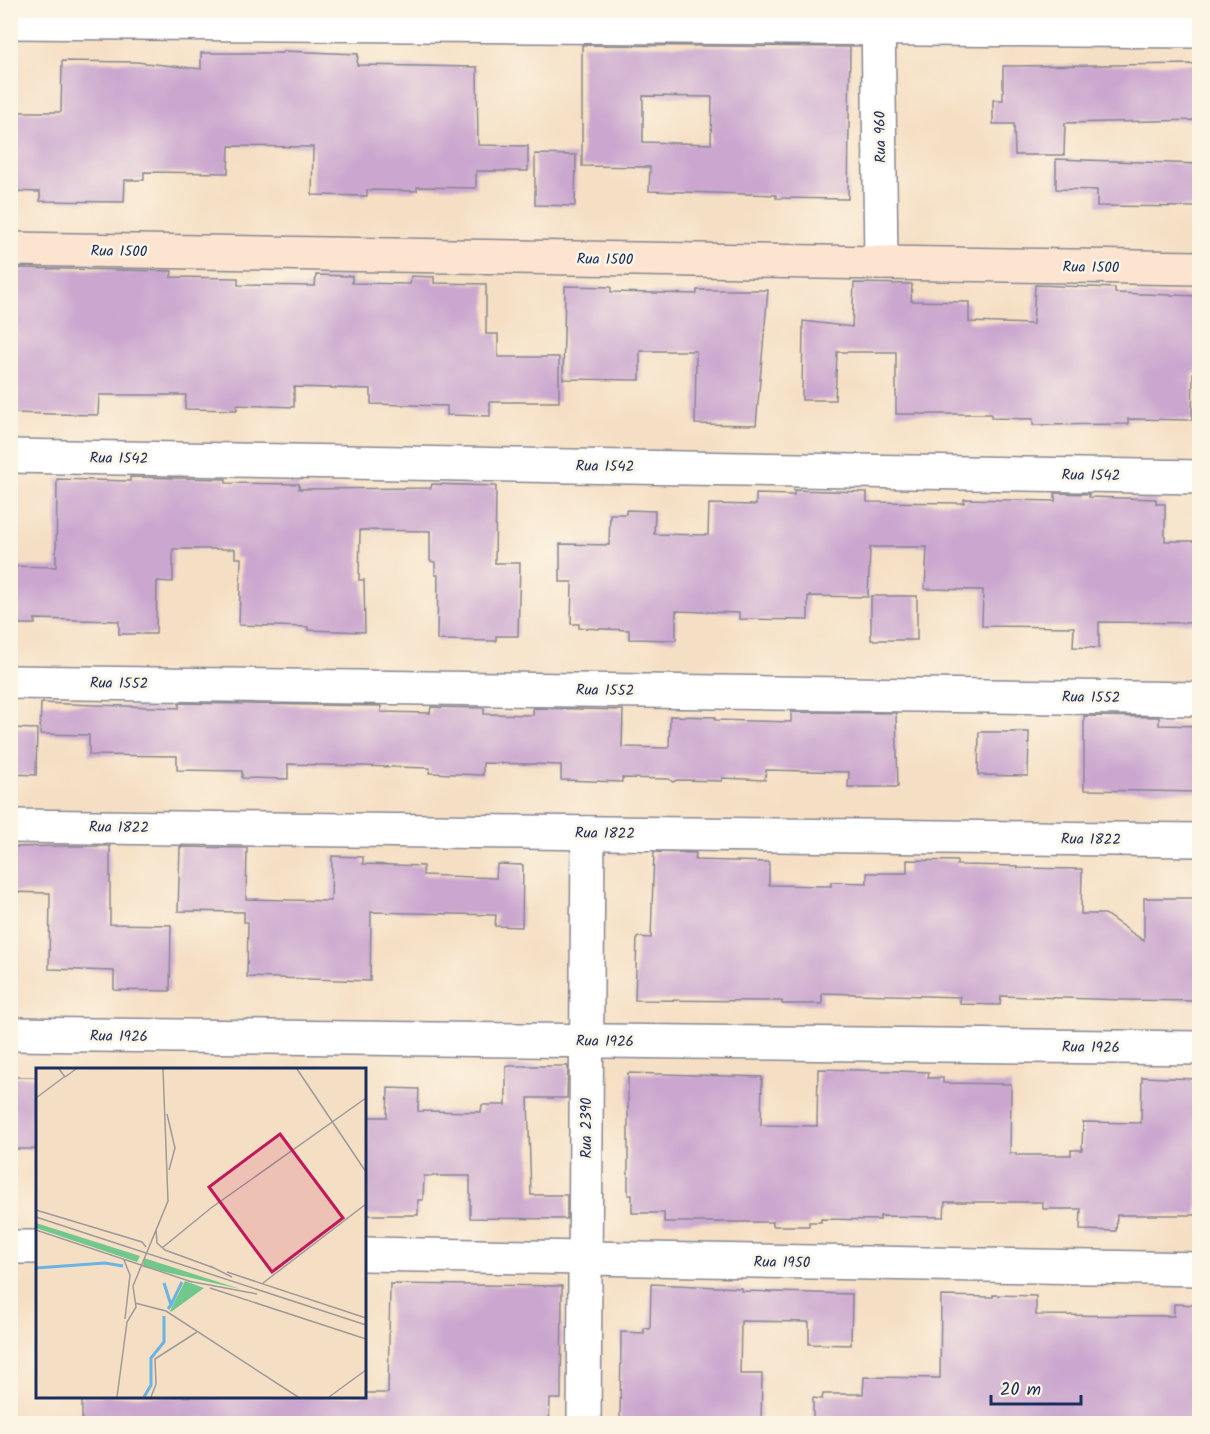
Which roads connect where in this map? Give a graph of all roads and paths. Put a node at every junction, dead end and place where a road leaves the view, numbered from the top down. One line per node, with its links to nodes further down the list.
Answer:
1 (878, 20): 2 (street); 3 (street); 5 (street, Rua 960)
2 (10, 22)
3 (1200, 31)
4 (10, 249): 5 (street, Rua 1500)
5 (881, 263): 6 (street, Rua 1500)
6 (1200, 268)
7 (10, 456): 8 (street, Rua 1542)
8 (1200, 477)
9 (10, 682): 10 (street, Rua 1552)
10 (1200, 699)
11 (10, 826): 12 (street, Rua 1822)
12 (588, 833): 13 (street, Rua 1822); 15 (street, Rua 2390)
13 (1200, 840)
14 (10, 1034): 15 (street, Rua 1926)
15 (586, 1041): 16 (street, Rua 1926); 20 (street, Rua 2390)
16 (1200, 1048)
17 (10, 1247): 18 (street)
18 (36, 1247)
19 (366, 1254): 20 (street, Rua 1950)
20 (585, 1258): 21 (street, Rua 1950); 22 (street, Rua 2390)
21 (1200, 1269)
22 (584, 1424)

